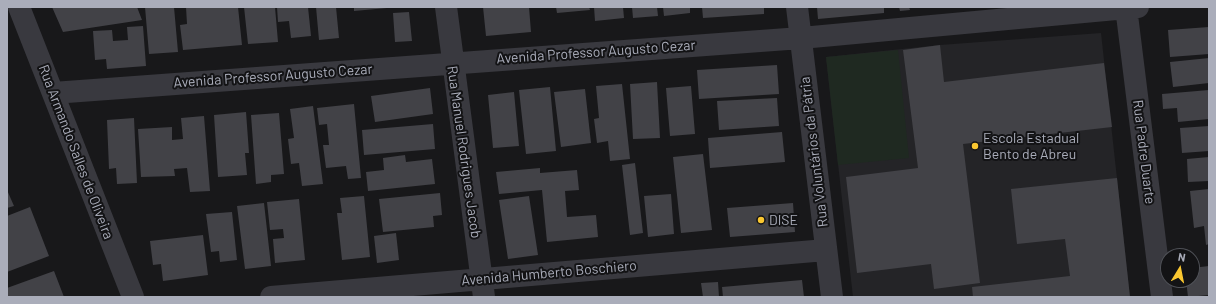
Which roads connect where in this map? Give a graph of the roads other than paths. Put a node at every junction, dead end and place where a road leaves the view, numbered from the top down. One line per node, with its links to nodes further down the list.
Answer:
1 (19, 7): 7 (street, Rua Armando Salles de Oliveira)
2 (446, 7): 6 (street, Rua Manuel Rodrigues Jacob)
3 (797, 7): 5 (street, Rua Voluntários da Pátria)
4 (1130, 7): 5 (street, Avenida Professor Augusto Cezar); 13 (street, Rua Padre Duarte)
5 (801, 38): 6 (street, Avenida Professor Augusto Cezar); 8 (street, Rua Voluntários da Pátria)
6 (452, 62): 7 (street, Avenida Professor Augusto Cezar); 9 (street, Rua Manuel Rodrigues Jacob)
7 (53, 93): 10 (street, Rua Armando Salles de Oliveira)
8 (826, 250): 9 (street, Avenida Humberto Boschiero); 12 (street, Rua Voluntários da Pátria)
9 (483, 288): 11 (street, Avenida Humberto Boschiero)
10 (133, 297)
11 (271, 297)
12 (832, 297)
13 (1162, 297)

